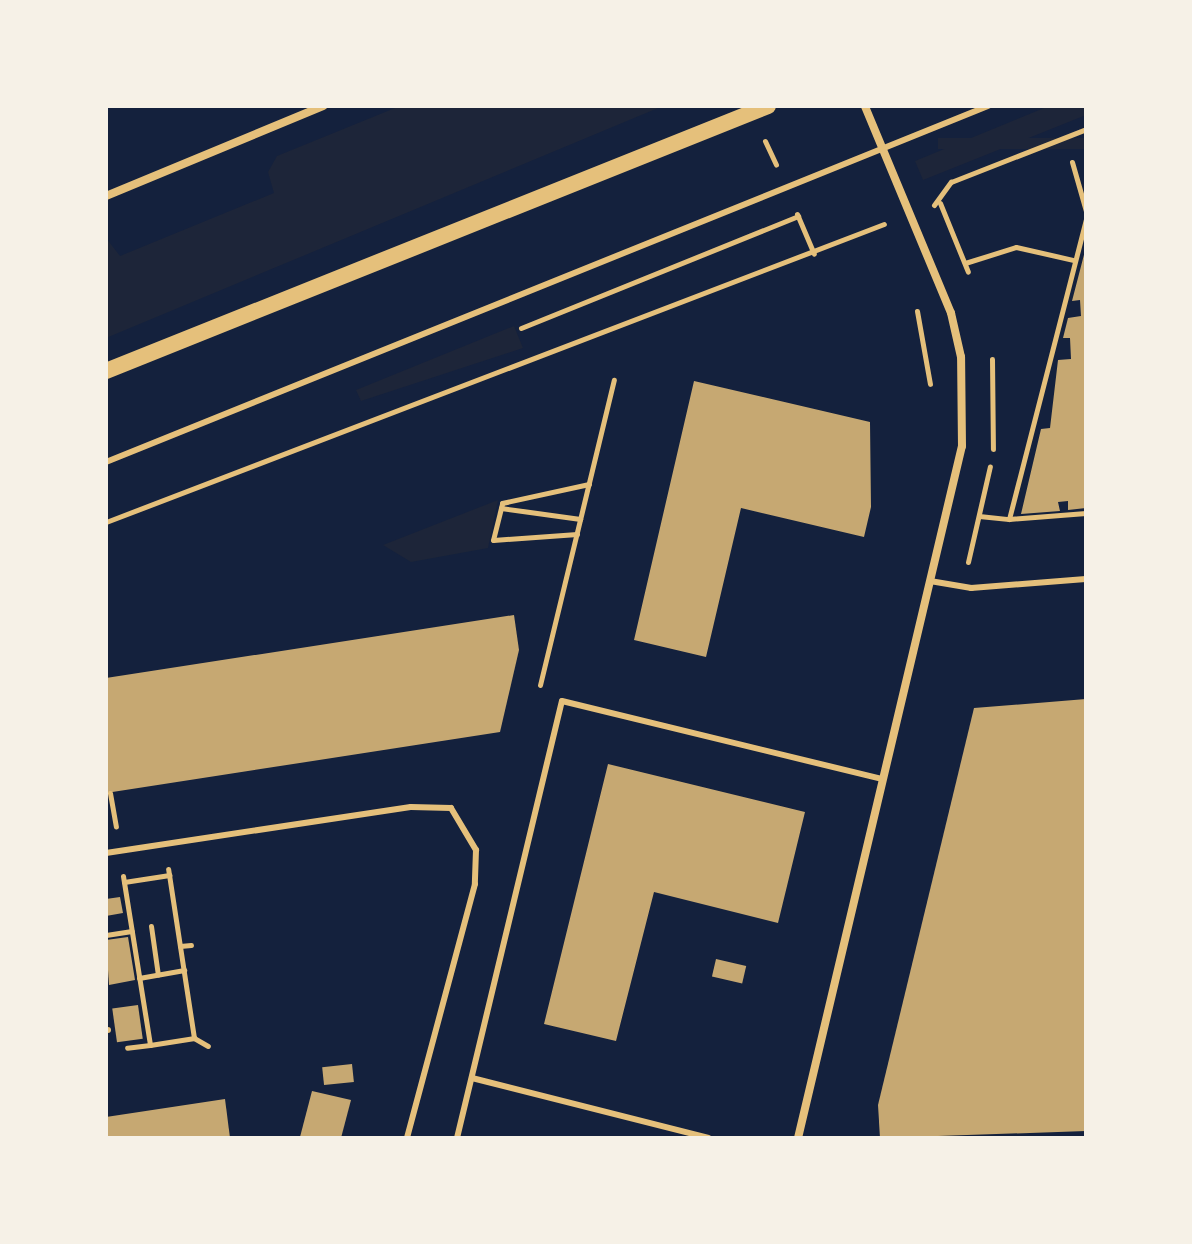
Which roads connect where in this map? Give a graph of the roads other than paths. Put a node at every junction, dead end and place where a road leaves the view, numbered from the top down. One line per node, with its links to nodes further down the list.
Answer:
1 (323, 106): 6 (street)
2 (768, 106): 7 (main road)
3 (865, 106): 5 (street)
4 (988, 106): 5 (lane)
5 (883, 150): 8 (lane); 10 (street)
6 (106, 196)
7 (106, 371)
8 (106, 462)
9 (1086, 579): 10 (lane)
10 (930, 581): 11 (street)
11 (883, 779): 13 (lane); 17 (street)
12 (106, 853): 14 (lane)
13 (472, 1078): 15 (lane); 16 (lane)
14 (407, 1138)
15 (457, 1138)
16 (709, 1138)
17 (798, 1138)

